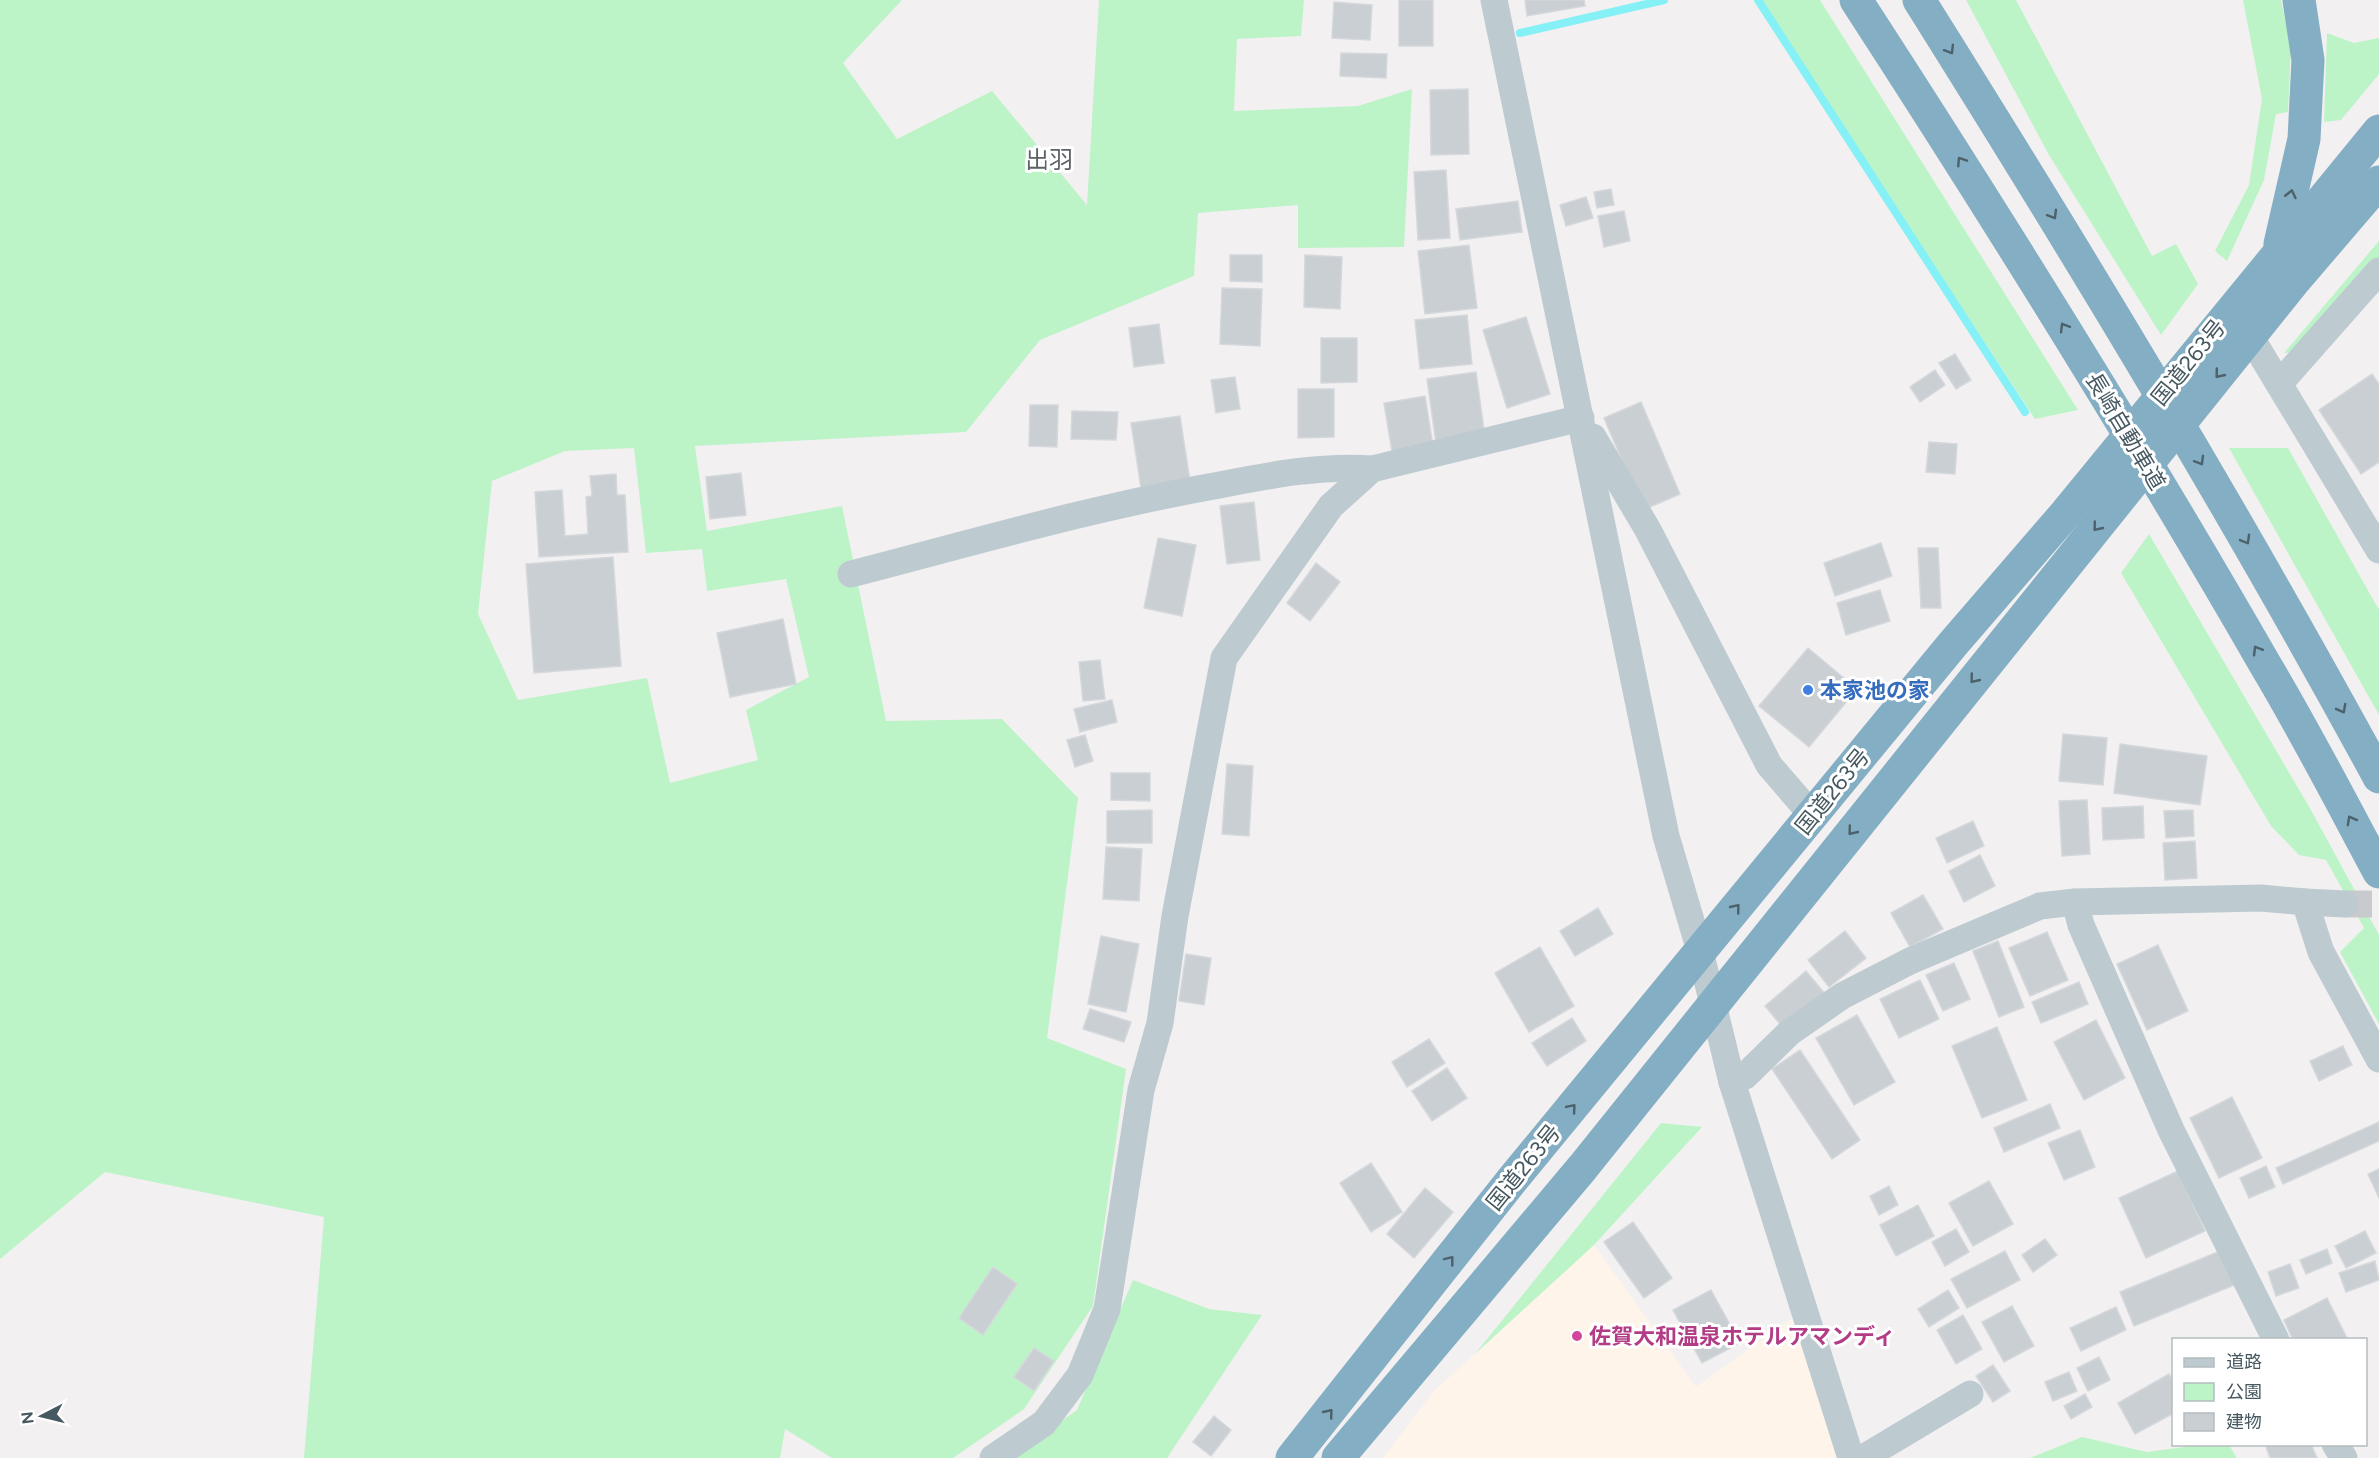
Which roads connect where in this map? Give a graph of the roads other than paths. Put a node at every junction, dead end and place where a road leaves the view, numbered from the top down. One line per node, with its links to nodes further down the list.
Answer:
1 (1494, 0): 11 (street)
2 (1856, 0): 17 (highway, 長崎自動車道, one-way to 2)
3 (1920, 0): 15 (highway, one-way to 15)
4 (2299, 0): 7 (highway, one-way to 4)
5 (2379, 131): 7 (highway, 国道263号)
6 (2379, 182): 9 (highway, 国道263号)
7 (2278, 251): 16 (highway, 国道263号)
8 (2379, 271): 10 (street)
9 (2250, 336): 10 (street); 22 (highway, 国道263号, one-way to 22)
10 (2279, 384): 13 (street)
11 (1581, 418): 12 (street); 16 (street); 21 (street)
12 (1372, 469): 14 (street); 27 (street)
13 (2379, 550)
14 (851, 574)
15 (2379, 777)
16 (1812, 815): 21 (highway, 国道263号, one-way to 16)
17 (2379, 872)
18 (2075, 902): 19 (street); 24 (street); 25 (street)
19 (2305, 902): 20 (street); 23 (street)
20 (2345, 904)
21 (1700, 951): 22 (street); 28 (highway, 国道263号, one-way to 21)
22 (1712, 1006): 24 (street); 29 (highway, 国道263号)
23 (2379, 1059)
24 (1732, 1082): 30 (street)
25 (2275, 1338)
26 (1970, 1394): 31 (street)
27 (993, 1458)
28 (1292, 1458)
29 (1338, 1458)
30 (1851, 1458)
31 (1863, 1458)

